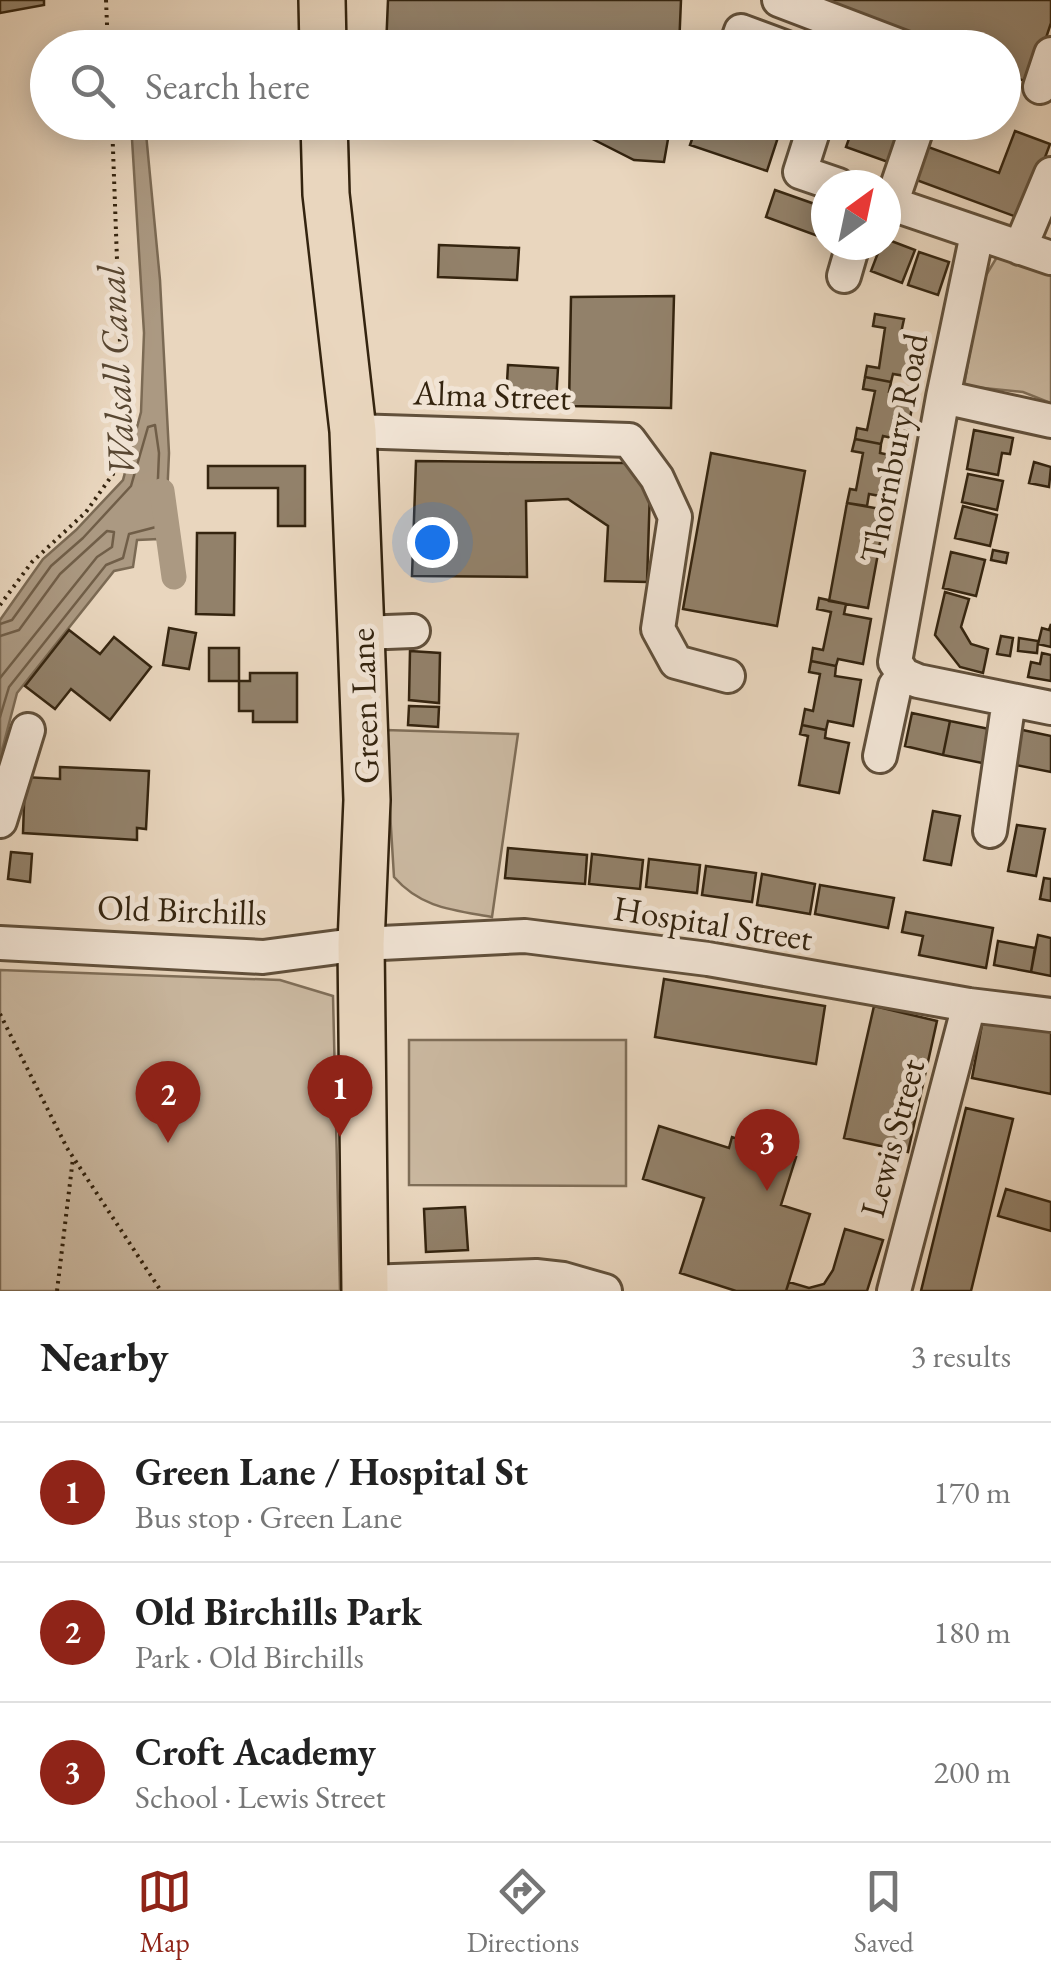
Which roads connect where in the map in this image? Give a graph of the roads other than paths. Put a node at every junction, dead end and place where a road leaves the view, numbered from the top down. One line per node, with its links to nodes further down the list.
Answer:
1 (322, 0): 3 (highway)
2 (779, 0): 4 (street)
3 (323, 30)
4 (858, 30)
5 (1051, 54): 6 (street)
6 (1040, 87)
7 (324, 140): 18 (highway, Green Lane)
8 (810, 140): 12 (street)
9 (912, 140): 10 (street)
10 (901, 170)
11 (1051, 174): 15 (street)
12 (811, 176)
13 (901, 208): 14 (street)
14 (977, 234): 15 (street); 16 (street, Thornbury Road)
15 (1036, 253)
16 (943, 397): 17 (street); 21 (street, Thornbury Road)
17 (1051, 421)
18 (352, 430): 20 (highway, Green Lane); 22 (street, Alma Street)
19 (412, 631): 20 (street)
20 (362, 632): 30 (highway, Green Lane)
21 (904, 675): 23 (street); 26 (street, Thornbury Road)
22 (728, 676)
23 (1009, 700): 24 (street); 28 (street)
24 (1051, 708)
25 (28, 730): 27 (street)
26 (880, 756)
27 (0, 821)
28 (990, 831)
29 (0, 943): 30 (street, Old Birchills)
30 (361, 944): 31 (street, Hospital Street); 33 (highway, Green Lane)
31 (968, 1005): 32 (street, Hospital Street); 35 (street, Lewis Street)
32 (1051, 1015)
33 (365, 1286): 34 (street)
34 (605, 1291)
35 (894, 1291)

